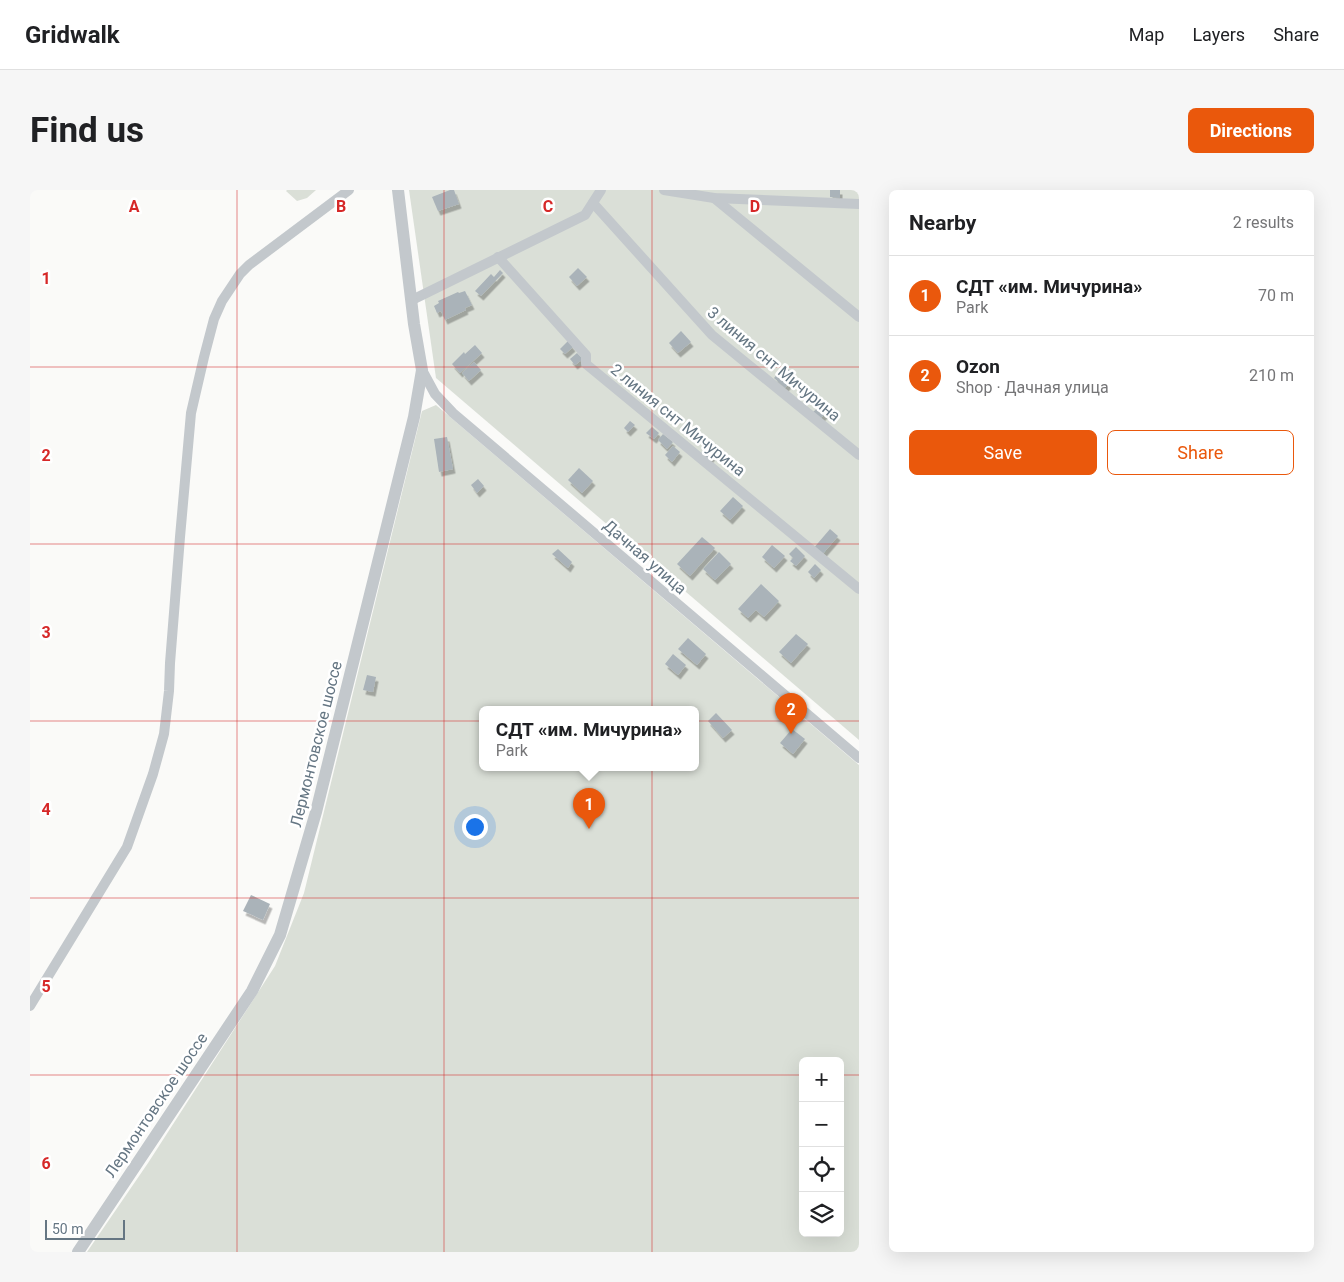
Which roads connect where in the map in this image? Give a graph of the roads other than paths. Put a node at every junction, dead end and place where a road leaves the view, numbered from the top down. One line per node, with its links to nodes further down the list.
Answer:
1 (349, 190): 15 (street)
2 (398, 190): 9 (street, Лермонтовское шоссе)
3 (601, 190): 6 (street)
4 (664, 190): 5 (street)
5 (714, 198): 7 (street); 10 (street)
6 (593, 203): 8 (street); 12 (street, 3 линия снт Мичурина)
7 (859, 204)
8 (498, 257): 9 (street); 13 (street, 2 линия снт Мичурина)
9 (412, 300): 11 (street, Лермонтовское шоссе)
10 (859, 317)
11 (422, 370): 14 (street, Дачная улица); 16 (street, Лермонтовское шоссе)
12 (859, 455)
13 (859, 589)
14 (859, 758)
15 (30, 1006)
16 (78, 1252)

